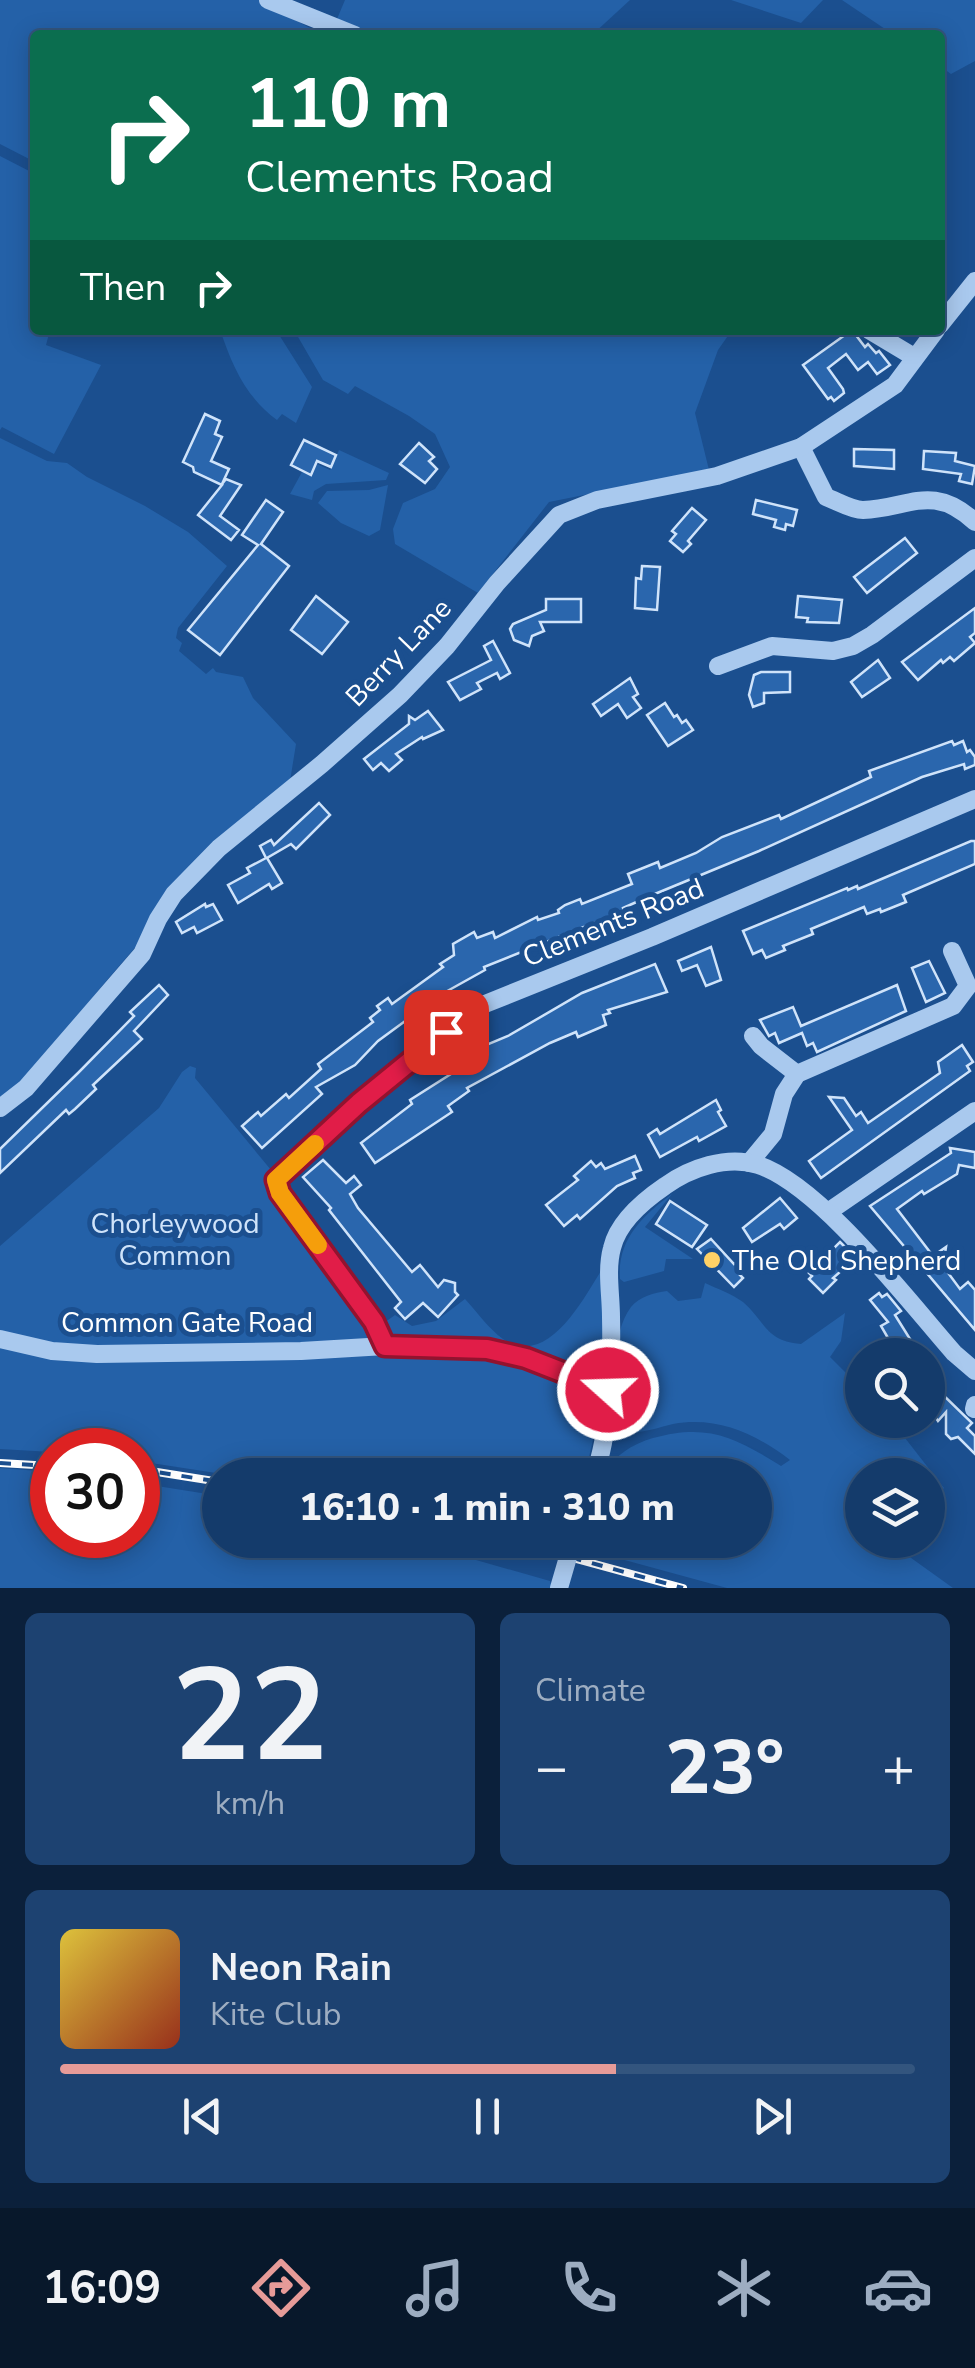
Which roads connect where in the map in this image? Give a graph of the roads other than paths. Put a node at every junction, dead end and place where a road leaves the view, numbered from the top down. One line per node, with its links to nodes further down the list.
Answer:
1 (268, 0): 2 (street)
2 (343, 30)
3 (975, 281): 4 (street, Berry Lane)
4 (945, 318)
5 (877, 335): 7 (street)
6 (932, 335): 7 (street, Berry Lane)
7 (914, 357): 8 (street, Berry Lane)
8 (801, 447): 9 (street); 16 (street, Berry Lane)
9 (975, 522)
10 (975, 558): 11 (street)
11 (727, 640)
12 (975, 799): 23 (street, Clements Road)
13 (952, 950): 15 (street)
14 (753, 1036): 15 (street)
15 (797, 1074): 18 (street)
16 (0, 1108)
17 (975, 1111): 21 (street)
18 (772, 1134): 19 (street); 20 (street)
19 (748, 1163): 20 (street); 25 (street)
20 (772, 1172): 21 (street)
21 (828, 1212): 24 (street)
22 (0, 1339): 23 (street, Common Gate Road)
23 (385, 1346): 25 (street, Common Gate Road)
24 (975, 1371)
25 (608, 1390): 26 (street)
26 (597, 1458)
27 (567, 1558): 28 (street, bridge)
28 (559, 1588)

